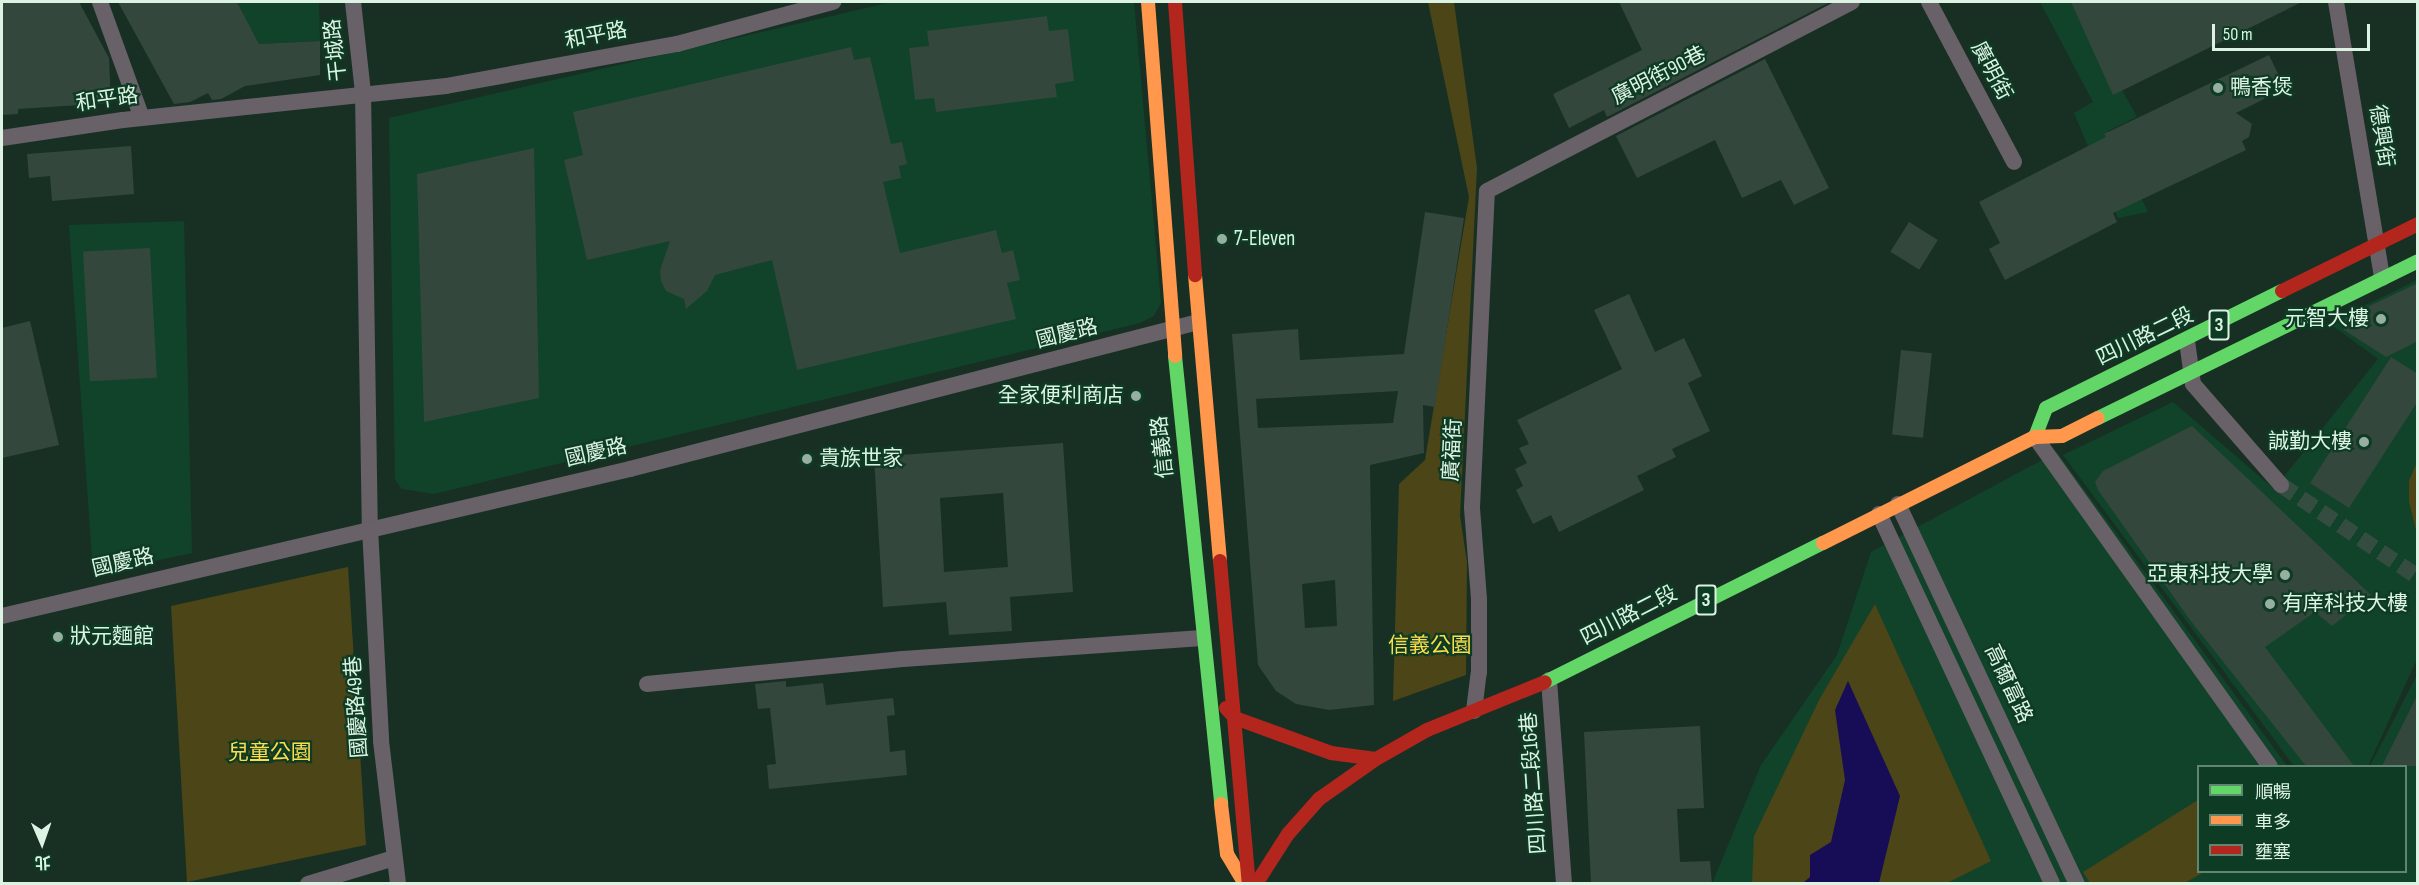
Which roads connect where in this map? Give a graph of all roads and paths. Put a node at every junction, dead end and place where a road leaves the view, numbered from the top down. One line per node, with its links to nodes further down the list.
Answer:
1 (100, 2): 10 (street)
2 (353, 2): 9 (street, 干城路)
3 (833, 2): 9 (street, 和平路)
4 (1148, 2): 19 (street, 信義路)
5 (1175, 2): 18 (street)
6 (1852, 2): 13 (street, 廣明街90巷)
7 (1929, 2): 12 (street, 廣明街)
8 (2336, 2): 15 (street, 德興街)
9 (363, 93): 10 (street, 和平路); 26 (street)
10 (142, 118): 11 (street, 和平路)
11 (2, 138)
12 (2014, 162)
13 (1487, 191): 32 (street, 廣福街)
14 (2418, 224): 15 (street, 四川路二段 / 3)
15 (2377, 244): 17 (street, 德興街); 20 (street, 四川路二段 / 3)
16 (2418, 261): 17 (street, 四川路二段 / 3)
17 (2382, 278): 21 (street, 四川路二段 / 3)
18 (1198, 322): 19 (street, 國慶路); 33 (street)
19 (1172, 330): 26 (street, 國慶路); 28 (street, 信義路)
20 (2187, 341): 21 (street); 22 (street, 四川路二段 / 3)
21 (2190, 373): 22 (street, 四川路二段 / 3); 23 (street)
22 (2035, 437): 24 (street, 四川路二段 / 3); 35 (street)
23 (2281, 485)
24 (1898, 504): 25 (street, 四川路二段 / 3); 44 (street, 高爾富路)
25 (1879, 514): 30 (street, 四川路二段 / 3); 43 (street)
26 (370, 528): 27 (street, 國慶路); 36 (street, 國慶路49巷)
27 (2, 616)
28 (1202, 638): 29 (street, 信義路); 31 (street)
29 (1206, 676): 33 (street); 39 (street, 信義路)
30 (1549, 680): 32 (street, 四川路二段 / 3); 42 (street, 四川路二段16巷)
31 (647, 684)
32 (1474, 711): 34 (street, 四川路二段 / 3)
33 (1235, 718): 34 (street); 40 (street)
34 (1376, 759): 41 (street, 四川路二段 / 3)
35 (2269, 765)
36 (394, 858): 37 (street); 38 (street, 國慶路49巷)
37 (308, 884)
38 (398, 884)
39 (1245, 884)
40 (1249, 884)
41 (1256, 884)
42 (1564, 884)
43 (2052, 884)
44 (2077, 884)

